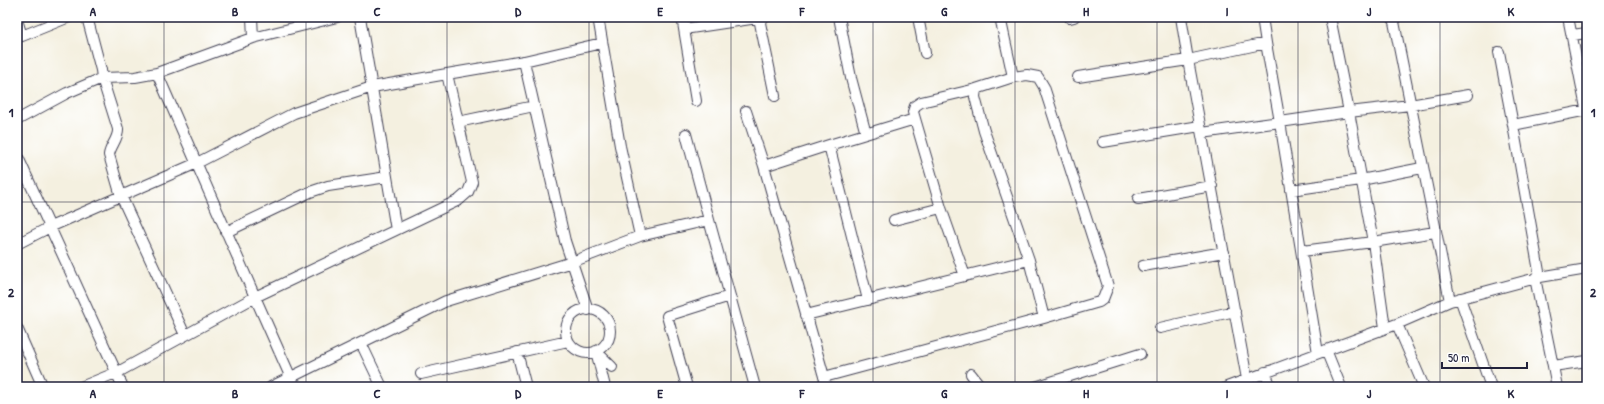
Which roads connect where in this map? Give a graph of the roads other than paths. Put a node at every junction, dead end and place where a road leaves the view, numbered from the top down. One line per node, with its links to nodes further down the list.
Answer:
1 (69, 17): 21 (street)
2 (87, 17): 33 (street)
3 (252, 17): 22 (street)
4 (337, 17): 22 (street)
5 (360, 17): 34 (street)
6 (682, 17): 18 (street)
7 (761, 17): 18 (street); 37 (street)
8 (839, 17): 51 (street)
9 (918, 17): 26 (street)
10 (1000, 17): 31 (street)
11 (1181, 17): 27 (street)
12 (1262, 17): 24 (street)
13 (1330, 17): 43 (street)
14 (1393, 17): 39 (street)
15 (1568, 17): 20 (street)
16 (17, 20): 21 (street)
17 (600, 20): 23 (street)
18 (684, 29): 38 (street)
19 (1587, 33): 20 (street)
20 (1572, 35): 42 (street)
21 (19, 38)
22 (253, 38): 29 (street)
23 (602, 43): 28 (street); 71 (street)
24 (1266, 43): 27 (street); 47 (street)
25 (1499, 52): 48 (street)
26 (925, 53)
27 (1188, 60): 32 (street); 49 (street)
28 (524, 61): 30 (street); 40 (street)
29 (157, 73): 33 (street); 55 (street)
30 (447, 74): 34 (street); 46 (street)
31 (1013, 77): 35 (street); 90 (street)
32 (1078, 77)
33 (102, 78): 45 (street); 62 (street)
34 (372, 86): 55 (street); 58 (street)
35 (976, 89): 44 (street); 76 (street)
36 (1468, 95): 39 (street)
37 (775, 96)
38 (696, 101)
39 (1410, 105): 43 (street); 57 (street)
40 (534, 106): 46 (street); 77 (street)
41 (746, 111): 56 (street)
42 (1587, 111): 48 (street)
43 (1349, 112): 47 (street); 59 (street)
44 (915, 119): 51 (street); 64 (street)
45 (17, 120)
46 (458, 122): 68 (street)
47 (1280, 122): 49 (street); 61 (street)
48 (1513, 125): 81 (street)
49 (1201, 130): 52 (street); 60 (street)
50 (686, 134): 65 (street)
51 (866, 134): 53 (street)
52 (1103, 142)
53 (829, 145): 56 (street); 85 (street)
54 (17, 155): 67 (street)
55 (197, 163): 62 (street); 69 (street)
56 (764, 166): 89 (street)
57 (1422, 168): 59 (street); 70 (street)
58 (387, 177): 68 (street); 69 (street)
59 (1361, 180): 61 (street); 72 (street)
60 (1212, 186): 63 (street); 75 (street)
61 (1291, 190): 74 (street)
62 (121, 196): 67 (street); 95 (street)
63 (1138, 199)
64 (941, 208): 66 (street); 80 (street)
65 (708, 220): 71 (street); 82 (street)
66 (894, 220)
67 (50, 227): 73 (street); 105 (street)
68 (396, 230): 83 (street)
69 (226, 232): 83 (street)
70 (1435, 232): 72 (street); 86 (street)
71 (640, 236): 77 (street)
72 (1373, 242): 74 (street); 94 (street)
73 (17, 244)
74 (1302, 251): 99 (street)
75 (1224, 252): 78 (street); 88 (street)
76 (1029, 260): 80 (street); 90 (street)
77 (572, 262): 87 (street); 97 (street)
78 (1143, 266)
79 (1587, 269): 81 (street)
80 (965, 276): 85 (street)
81 (1538, 278): 84 (street); 103 (street)
82 (730, 296): 119 (street); 120 (street)
83 (255, 297): 95 (street); 110 (street)
84 (1460, 298): 86 (street); 127 (street)
85 (868, 300): 89 (street)
86 (1450, 301): 91 (street)
87 (588, 310): 96 (street); 98 (street)
88 (1235, 311): 93 (street); 109 (street)
89 (806, 315): 111 (street)
90 (1044, 318): 111 (street)
91 (1397, 324): 94 (street); 126 (street)
92 (17, 328): 112 (street)
93 (1160, 328)
94 (1386, 328): 99 (street)
95 (185, 335): 105 (street)
96 (568, 341): 98 (street); 100 (street)
97 (361, 343): 110 (street); 116 (street)
98 (596, 351): 104 (street); 118 (street)
99 (1322, 351): 106 (street); 125 (street)
100 (517, 352): 107 (street); 117 (street)
101 (1140, 354): 122 (street)
102 (1587, 361): 103 (street)
103 (1553, 366): 128 (street)
104 (612, 367)
105 (116, 372): 113 (street); 114 (street)
106 (1265, 372): 109 (street); 124 (street)
107 (421, 374)
108 (971, 374): 121 (street)
109 (1247, 379): 123 (street)
110 (293, 382): 115 (street)
111 (825, 382)
112 (43, 387)
113 (81, 387)
114 (123, 387)
115 (271, 387)
116 (382, 387)
117 (526, 387)
118 (605, 387)
119 (687, 387)
120 (755, 387)
121 (981, 387)
122 (1035, 387)
123 (1227, 387)
124 (1271, 387)
125 (1341, 387)
126 (1424, 387)
127 (1491, 387)
128 (1557, 387)

